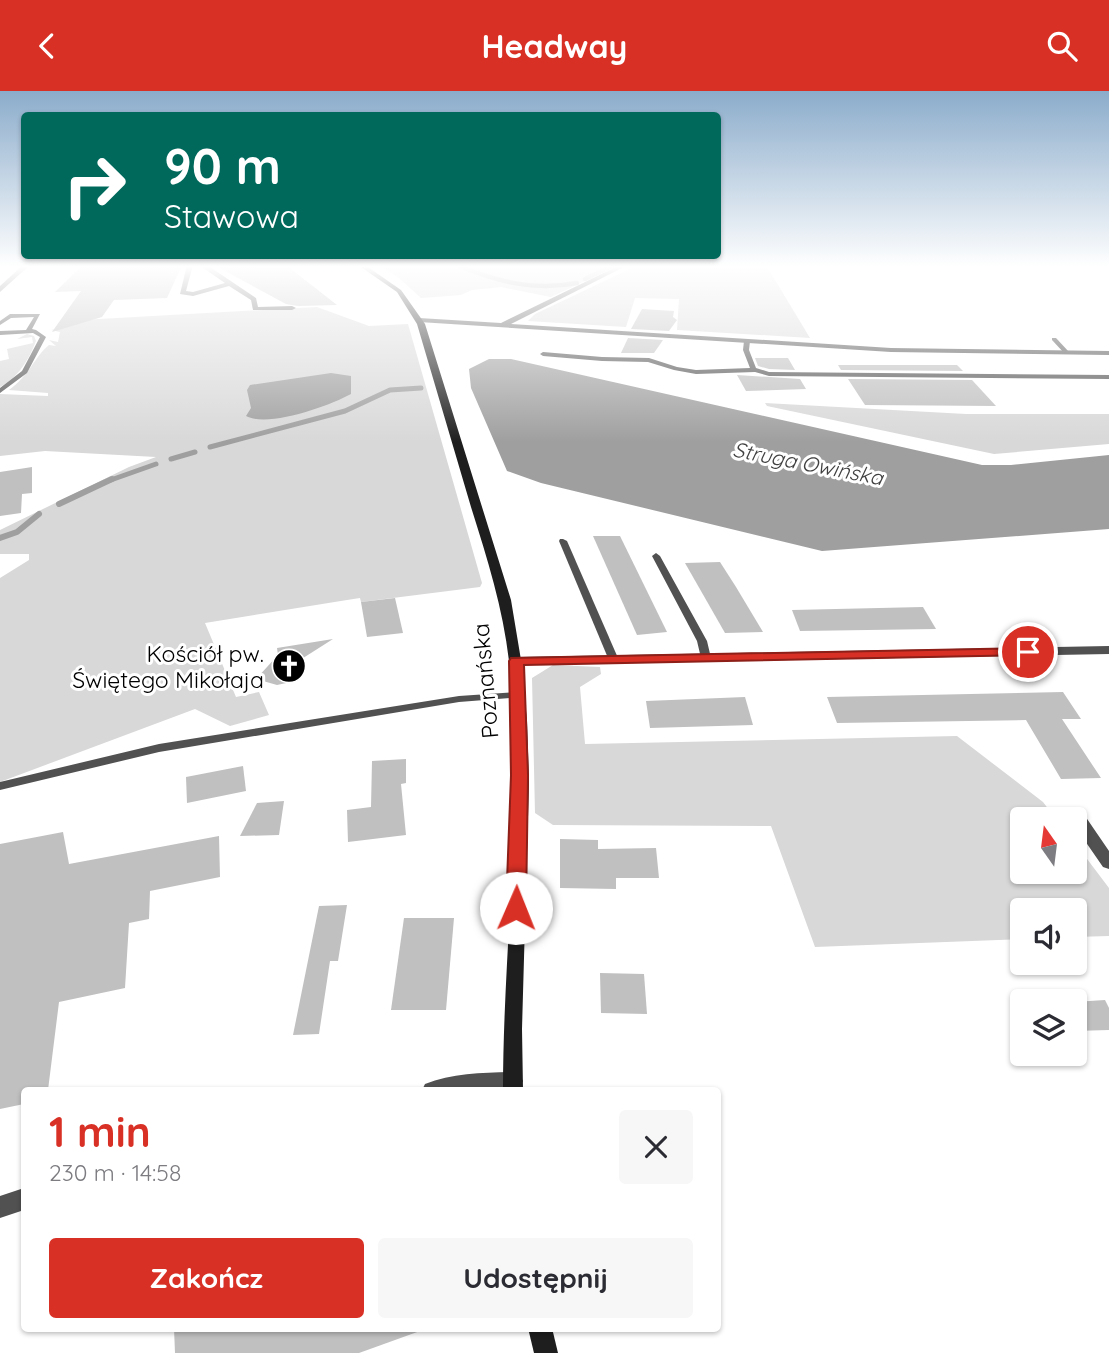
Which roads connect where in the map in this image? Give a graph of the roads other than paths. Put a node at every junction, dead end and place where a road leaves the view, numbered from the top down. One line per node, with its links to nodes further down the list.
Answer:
1 (32, 324): 5 (lane)
2 (504, 324): 4 (street)
3 (421, 325): 4 (street); 20 (main road, Poznańska)
4 (500, 326): 8 (street)
5 (27, 331): 6 (lane); 14 (lane)
6 (0, 333)
7 (1055, 339): 9 (lane)
8 (747, 341): 9 (street); 12 (lane)
9 (1067, 353): 10 (street)
10 (1109, 353)
11 (543, 354): 12 (lane)
12 (754, 370): 13 (lane)
13 (1109, 377)
14 (0, 390)
15 (563, 541): 19 (lane)
16 (656, 557): 18 (lane)
17 (1109, 650): 18 (street)
18 (706, 657): 19 (street)
19 (613, 658): 20 (street)
20 (516, 661): 21 (main road, Poznańska)
21 (519, 695): 22 (lane); 25 (main road, Poznańska)
22 (1, 786)
23 (1087, 831): 24 (street)
24 (1109, 863)
25 (513, 1086): 26 (street)
26 (450, 1087)
27 (21, 1200): 28 (street)
28 (0, 1207)
29 (541, 1332): 30 (main road)
30 (546, 1353)

